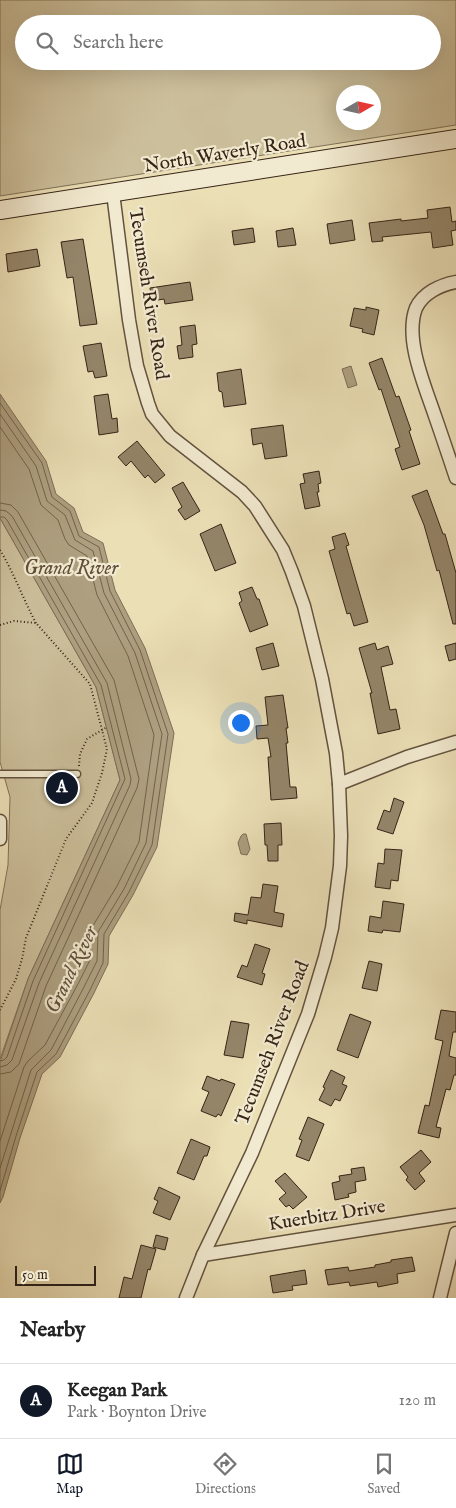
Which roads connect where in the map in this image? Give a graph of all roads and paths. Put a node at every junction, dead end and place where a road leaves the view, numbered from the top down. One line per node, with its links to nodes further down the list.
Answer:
1 (456, 139): 2 (main road, North Waverly Road)
2 (114, 193): 3 (main road, North Waverly Road); 14 (street, Tecumseh River Road)
3 (0, 210)
4 (456, 282): 5 (street)
5 (456, 478)
6 (0, 550): 7 (path)
7 (36, 623): 8 (path); 10 (path)
8 (0, 625)
9 (106, 727): 10 (path)
10 (102, 730): 13 (path); 17 (path)
11 (456, 742): 14 (street)
12 (0, 774): 13 (lane)
13 (78, 774)
14 (339, 784): 20 (street, Tecumseh River Road)
15 (0, 821): 16 (street)
16 (0, 839)
17 (0, 1010)
18 (456, 1215): 20 (street, Kuerbitz Drive)
19 (456, 1234): 22 (street)
20 (204, 1255): 21 (street, Tecumseh River Road)
21 (186, 1298)
22 (440, 1298)

